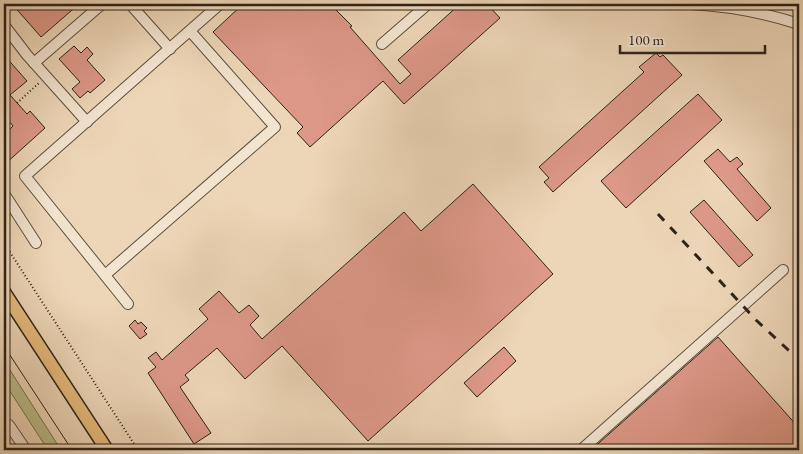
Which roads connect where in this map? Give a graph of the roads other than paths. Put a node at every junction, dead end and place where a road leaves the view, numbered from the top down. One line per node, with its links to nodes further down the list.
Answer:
1 (102, 4): 13 (lane)
2 (130, 4): 12 (lane)
3 (220, 4): 10 (lane)
4 (428, 4): 11 (lane)
5 (690, 4): 7 (lane)
6 (729, 4): 7 (lane)
7 (739, 8): 8 (lane)
8 (799, 24)
9 (4, 25): 13 (lane)
10 (190, 31): 12 (lane); 18 (lane)
11 (382, 44)
12 (170, 49): 14 (lane)
13 (34, 64): 14 (lane)
14 (87, 122): 18 (lane)
15 (4, 196): 16 (lane)
16 (36, 243)
17 (783, 270): 24 (lane)
18 (105, 275): 20 (lane)
19 (4, 292): 23 (main road)
20 (128, 304)
21 (4, 426): 22 (lane)
22 (26, 450)
23 (107, 450)
24 (580, 450)

